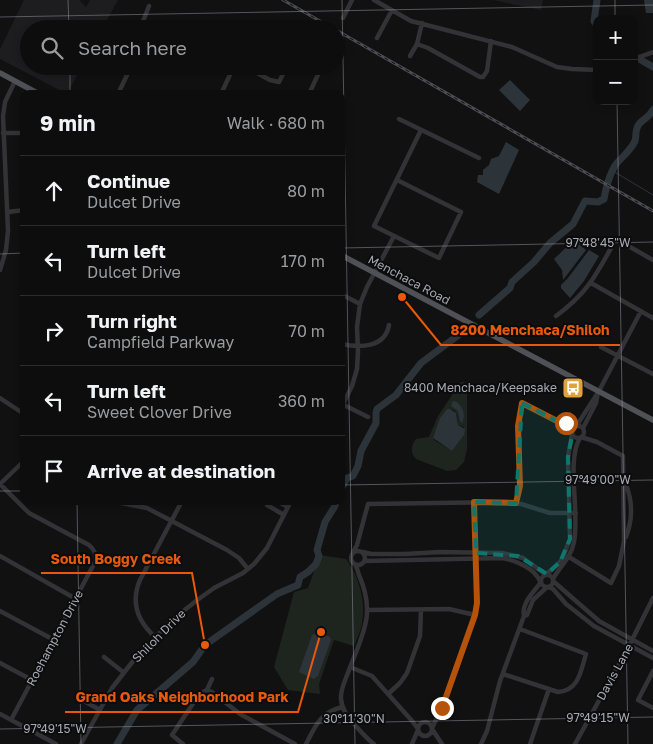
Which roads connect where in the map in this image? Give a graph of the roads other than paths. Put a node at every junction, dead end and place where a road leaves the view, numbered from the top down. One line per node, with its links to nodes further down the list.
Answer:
1 (352, 0): 5 (street)
2 (374, 0): 4 (street)
3 (149, 6): 6 (street)
4 (392, 10): 7 (street); 8 (street)
5 (343, 18)
6 (144, 20)
7 (422, 24): 9 (street); 10 (street)
8 (377, 38)
9 (491, 41): 10 (street); 14 (street)
10 (417, 44): 12 (street)
11 (653, 52): 13 (street)
12 (410, 56)
13 (638, 58)
14 (593, 70)
15 (0, 73): 21 (main road)
16 (127, 75): 23 (street)
17 (230, 75): 24 (street)
18 (261, 75): 19 (street)
19 (282, 75)
20 (318, 75): 25 (street)
21 (15, 81): 22 (main road); 29 (street)
22 (32, 90)
23 (120, 90)
24 (223, 90)
25 (311, 90)
26 (400, 119): 27 (street)
27 (421, 130): 30 (street); 31 (street)
28 (20, 133): 29 (street)
29 (3, 134): 33 (street)
30 (479, 158)
31 (397, 180): 34 (street); 34 (street)
32 (20, 210): 33 (street)
33 (8, 212): 37 (street)
34 (394, 236): 38 (street)
35 (345, 257): 38 (main road, Menchaca Road)
36 (653, 260): 39 (street)
37 (0, 270)
38 (376, 272): 41 (street); 51 (main road, Menchaca Road)
39 (591, 283): 42 (street); 43 (street)
40 (345, 296): 41 (street)
41 (360, 304): 47 (street)
42 (641, 311): 44 (street); 49 (street)
43 (556, 316)
44 (653, 318)
45 (389, 325): 47 (street)
46 (345, 344): 47 (street)
47 (358, 345): 53 (street)
48 (601, 347): 49 (street)
49 (617, 356): 50 (street); 51 (street)
50 (653, 374)
51 (599, 391): 57 (main road, Menchaca Road); 59 (street); 60 (street)
52 (0, 398): 55 (street)
53 (345, 399)
54 (345, 406): 56 (street)
55 (20, 411)
56 (368, 417)
57 (653, 420)
58 (557, 421): 59 (street); 61 (street); 68 (street)
59 (576, 425): 60 (street); 61 (street)
60 (584, 429): 62 (street); 63 (street)
61 (572, 434): 62 (street); 76 (street)
62 (580, 438): 63 (street); 77 (street)
63 (597, 442): 65 (street)
64 (20, 465): 66 (street)
65 (624, 481): 81 (street); 81 (street)
66 (0, 484): 69 (street, Roehampton Drive)
67 (474, 502): 68 (street); 80 (street); 84 (street)
68 (516, 503): 76 (street)
69 (20, 505)
70 (20, 505): 96 (street, Roehampton Drive)
71 (132, 505): 79 (street)
72 (180, 505): 79 (street)
73 (267, 505): 78 (street)
74 (284, 505): 75 (street)
75 (288, 507): 78 (street, Shiloh Drive)
76 (569, 513): 77 (street); 90 (street)
77 (576, 513): 86 (street)
78 (284, 515): 89 (street, Shiloh Drive)
79 (172, 521): 89 (street); 103 (street)
80 (360, 536): 82 (street); 83 (street)
81 (624, 541): 86 (street)
82 (353, 552): 83 (street); 88 (street)
83 (362, 552): 84 (street); 87 (street)
84 (476, 555): 87 (street); 90 (street); 93 (street); 100 (street)
85 (0, 556): 96 (street)
86 (569, 557): 92 (street)
87 (364, 562): 88 (street); 91 (street)
88 (355, 564): 91 (street)
89 (248, 569): 103 (street, Shiloh Drive)
90 (546, 574): 92 (street); 93 (street)
91 (362, 579): 97 (street)
92 (553, 580): 94 (street); 105 (street)
93 (540, 582): 94 (street); 101 (street)
94 (547, 587): 101 (street); 106 (street)
95 (653, 598): 105 (street, Davis Lane)
96 (76, 599): 104 (street, Roehampton Drive)
97 (368, 610): 98 (street); 111 (street)
98 (421, 610): 100 (street); 119 (street)
99 (0, 611): 104 (street)
100 (475, 615): 124 (street)
101 (524, 616): 102 (street)
102 (520, 629): 114 (street); 117 (street)
103 (156, 638): 113 (street, Shiloh Drive)
104 (54, 640): 116 (street, Roehampton Drive)
105 (633, 640): 106 (street, Davis Lane); 107 (street)
106 (630, 646): 109 (street); 142 (street, Davis Lane)
107 (653, 650)
108 (104, 657): 113 (street)
109 (653, 658)
110 (0, 663): 116 (street)
111 (350, 666): 119 (street); 121 (street)
112 (653, 671): 122 (street)
113 (123, 672): 123 (street, Shiloh Drive)
114 (503, 674): 117 (street); 140 (street)
115 (212, 679): 118 (street)
116 (32, 680): 127 (street, Roehampton Drive)
117 (548, 689): 141 (street)
118 (207, 690): 134 (street); 135 (street)
119 (388, 694): 126 (street)
120 (77, 697): 123 (street)
121 (342, 707): 136 (street); 137 (street)
122 (653, 708)
123 (100, 710): 133 (street, Shiloh Drive)
124 (438, 713): 128 (street); 130 (street)
125 (0, 714): 127 (street)
126 (408, 716): 128 (street); 129 (street)
127 (11, 720): 132 (street)
128 (424, 722): 129 (street); 130 (street)
129 (418, 729): 131 (street); 138 (street)
130 (432, 729): 131 (street); 139 (street)
131 (425, 736): 138 (street); 139 (street)
132 (56, 744)
133 (82, 744)
134 (183, 744)
135 (295, 744)
136 (306, 744)
137 (374, 744)
138 (413, 744)
139 (441, 744)
140 (481, 744)
141 (530, 744)
142 (575, 744)

